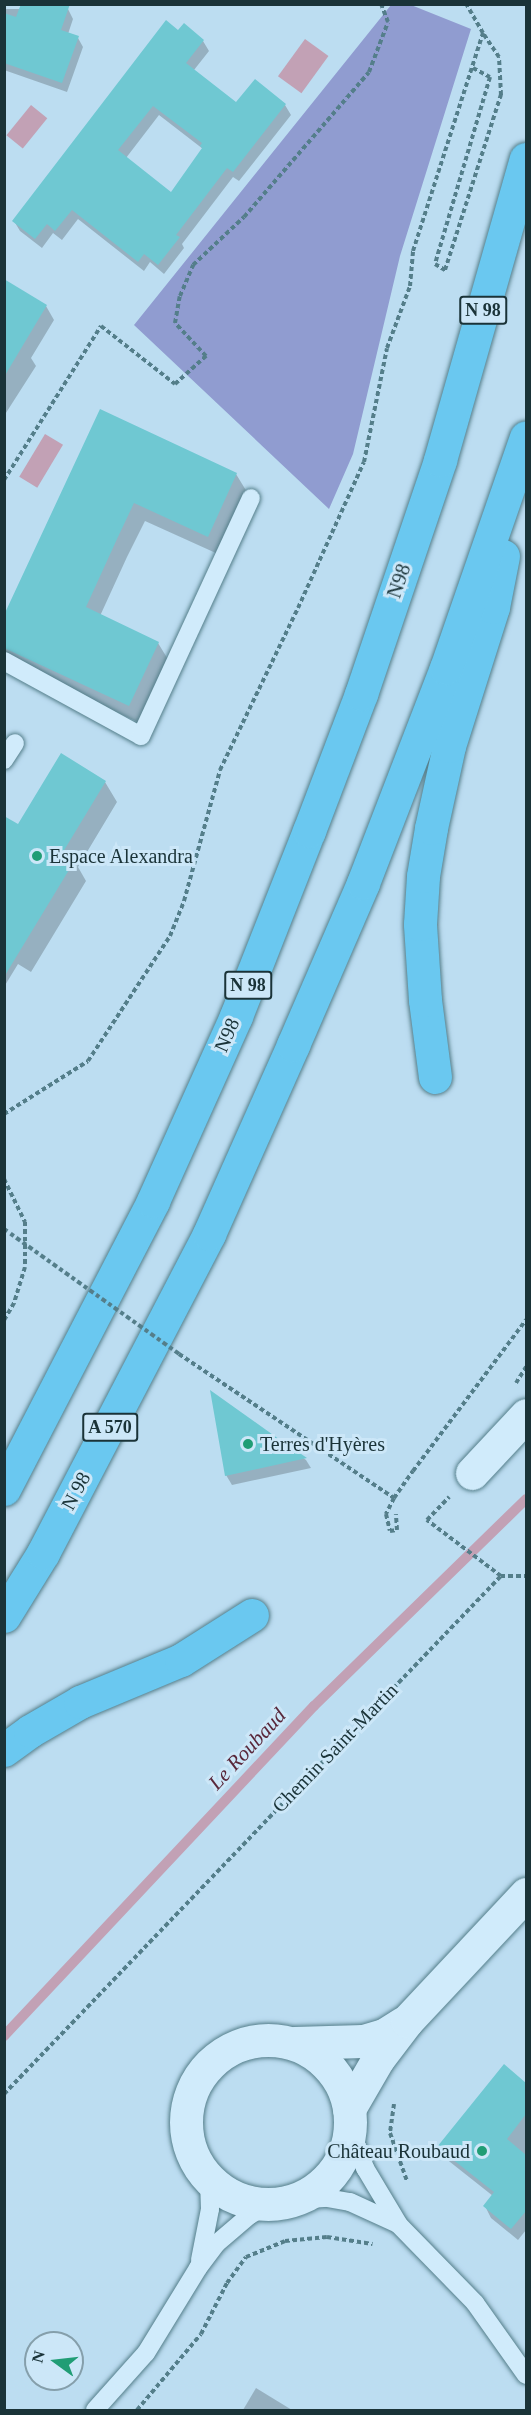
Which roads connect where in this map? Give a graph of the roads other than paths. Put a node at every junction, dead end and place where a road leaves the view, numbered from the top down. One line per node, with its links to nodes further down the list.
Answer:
1 (526, 159): 10 (highway, N98 / N 98)
2 (525, 441): 7 (highway); 12 (highway, N 98 / A 570)
3 (251, 498): 4 (lane)
4 (4, 661)
5 (15, 743): 6 (lane)
6 (4, 760)
7 (435, 1077)
8 (526, 1415): 9 (street)
9 (472, 1473)
10 (4, 1489)
11 (252, 1615): 13 (highway)
12 (4, 1617)
13 (4, 1750)
14 (526, 1894): 15 (street)
15 (407, 2021): 16 (street); 17 (street)
16 (294, 2043): 17 (street); 18 (street)
17 (350, 2118): 19 (street); 20 (lane)
18 (209, 2180): 19 (street); 21 (lane)
19 (282, 2202): 20 (lane); 21 (lane)
20 (399, 2225): 22 (lane)
21 (198, 2268): 23 (lane)
22 (526, 2375)
23 (95, 2410)

